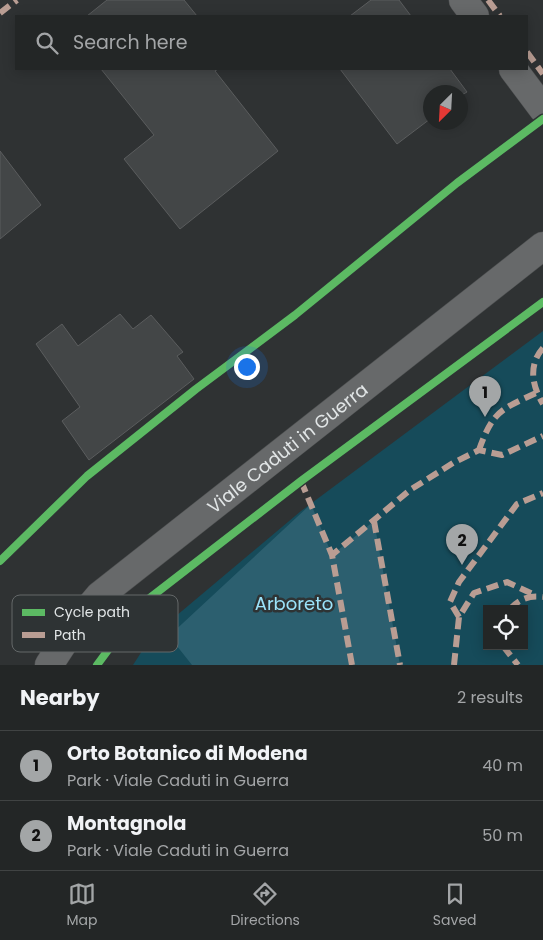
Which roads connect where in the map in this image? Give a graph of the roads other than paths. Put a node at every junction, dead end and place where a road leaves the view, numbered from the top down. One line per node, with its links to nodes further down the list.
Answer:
1 (463, 0): 2 (street)
2 (474, 15)
3 (514, 70): 4 (street)
4 (543, 109)
5 (543, 246): 6 (street, Viale Caduti in Guerra)
6 (100, 595)
7 (57, 652): 8 (street, Viale Caduti in Guerra)
8 (49, 665)

